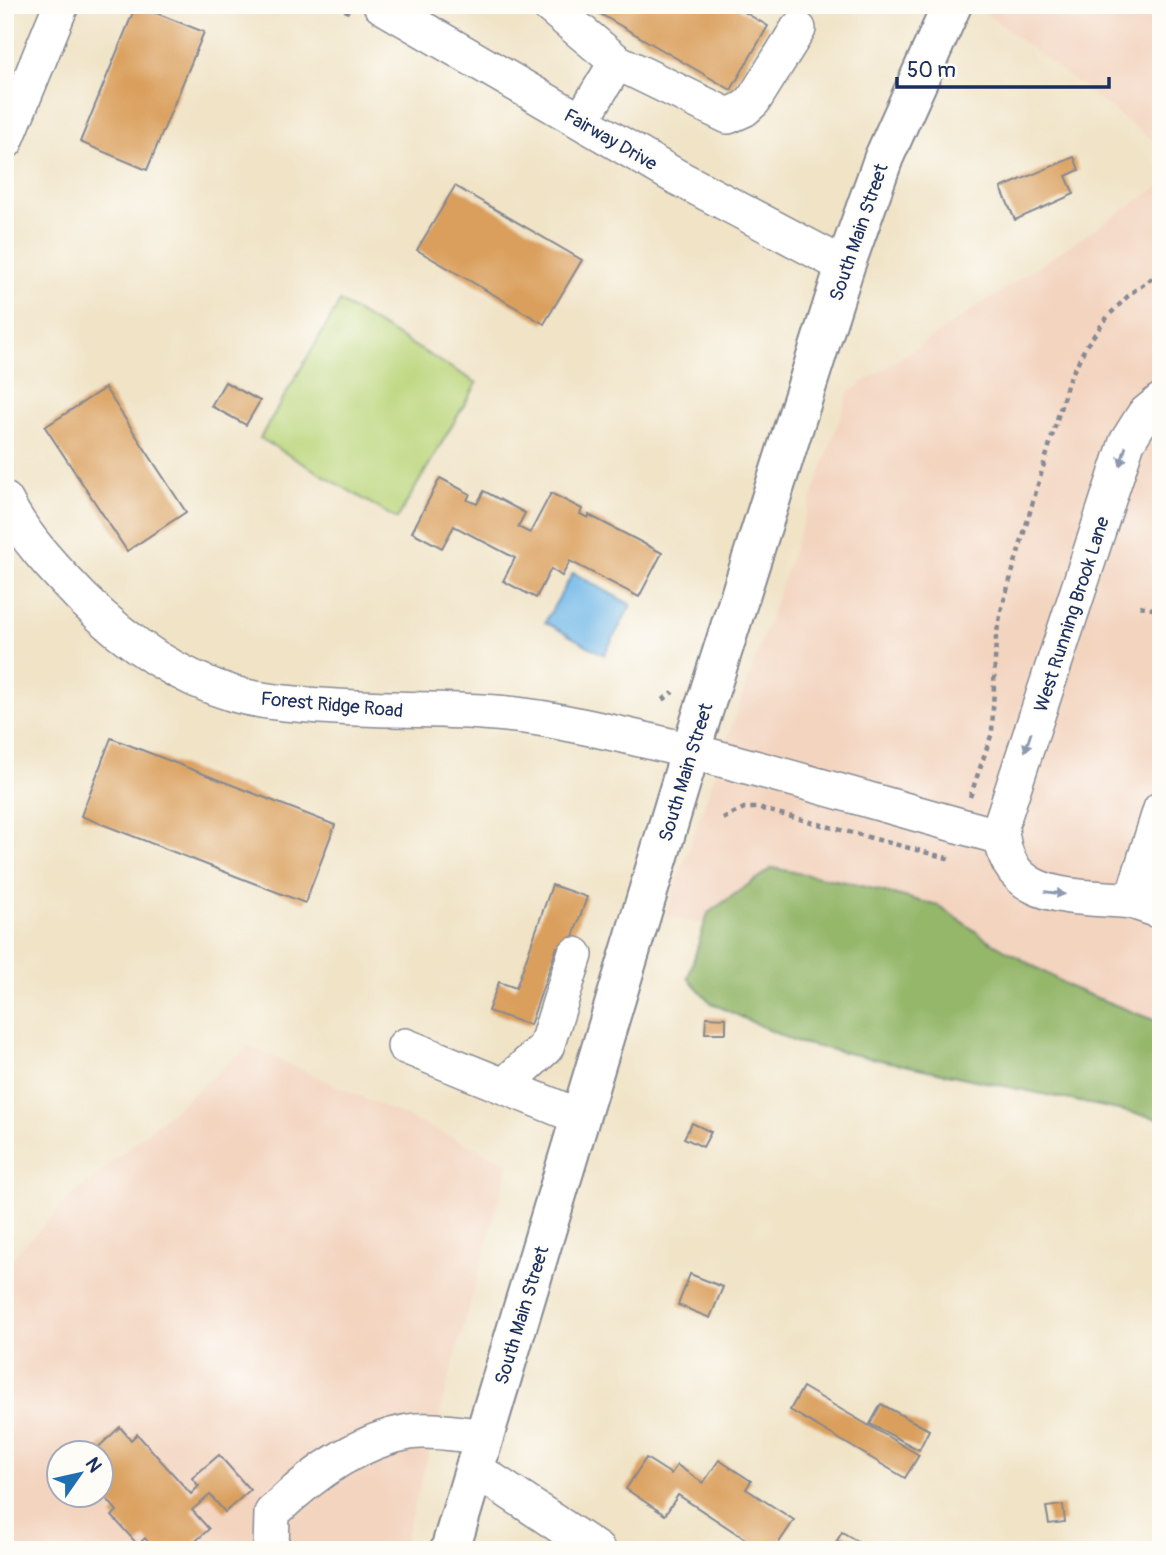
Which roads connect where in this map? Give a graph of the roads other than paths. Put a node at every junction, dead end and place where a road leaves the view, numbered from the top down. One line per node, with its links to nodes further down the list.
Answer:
1 (61, 5): 8 (street)
2 (549, 5): 6 (street)
3 (952, 5): 9 (main road, South Main Street)
4 (370, 11): 7 (street, Fairway Drive)
5 (798, 29): 6 (street)
6 (617, 62): 7 (street)
7 (580, 121): 9 (street, Fairway Drive)
8 (5, 142)
9 (845, 267): 12 (main road, South Main Street)
10 (1161, 401): 14 (street, West Running Brook Lane, one-way to 14)
11 (7, 510): 12 (street, Forest Ridge Road)
12 (691, 750): 14 (street); 19 (main road, South Main Street)
13 (1161, 809): 15 (street)
14 (1001, 837): 15 (street, one-way to 15)
15 (1146, 906)
16 (575, 955): 18 (street)
17 (405, 1046): 18 (street)
18 (505, 1086): 19 (street)
19 (580, 1117): 20 (main road, South Main Street)
20 (480, 1452): 21 (street); 22 (main road, South Main Street); 23 (street)
21 (271, 1550)
22 (450, 1550)
23 (597, 1550)

